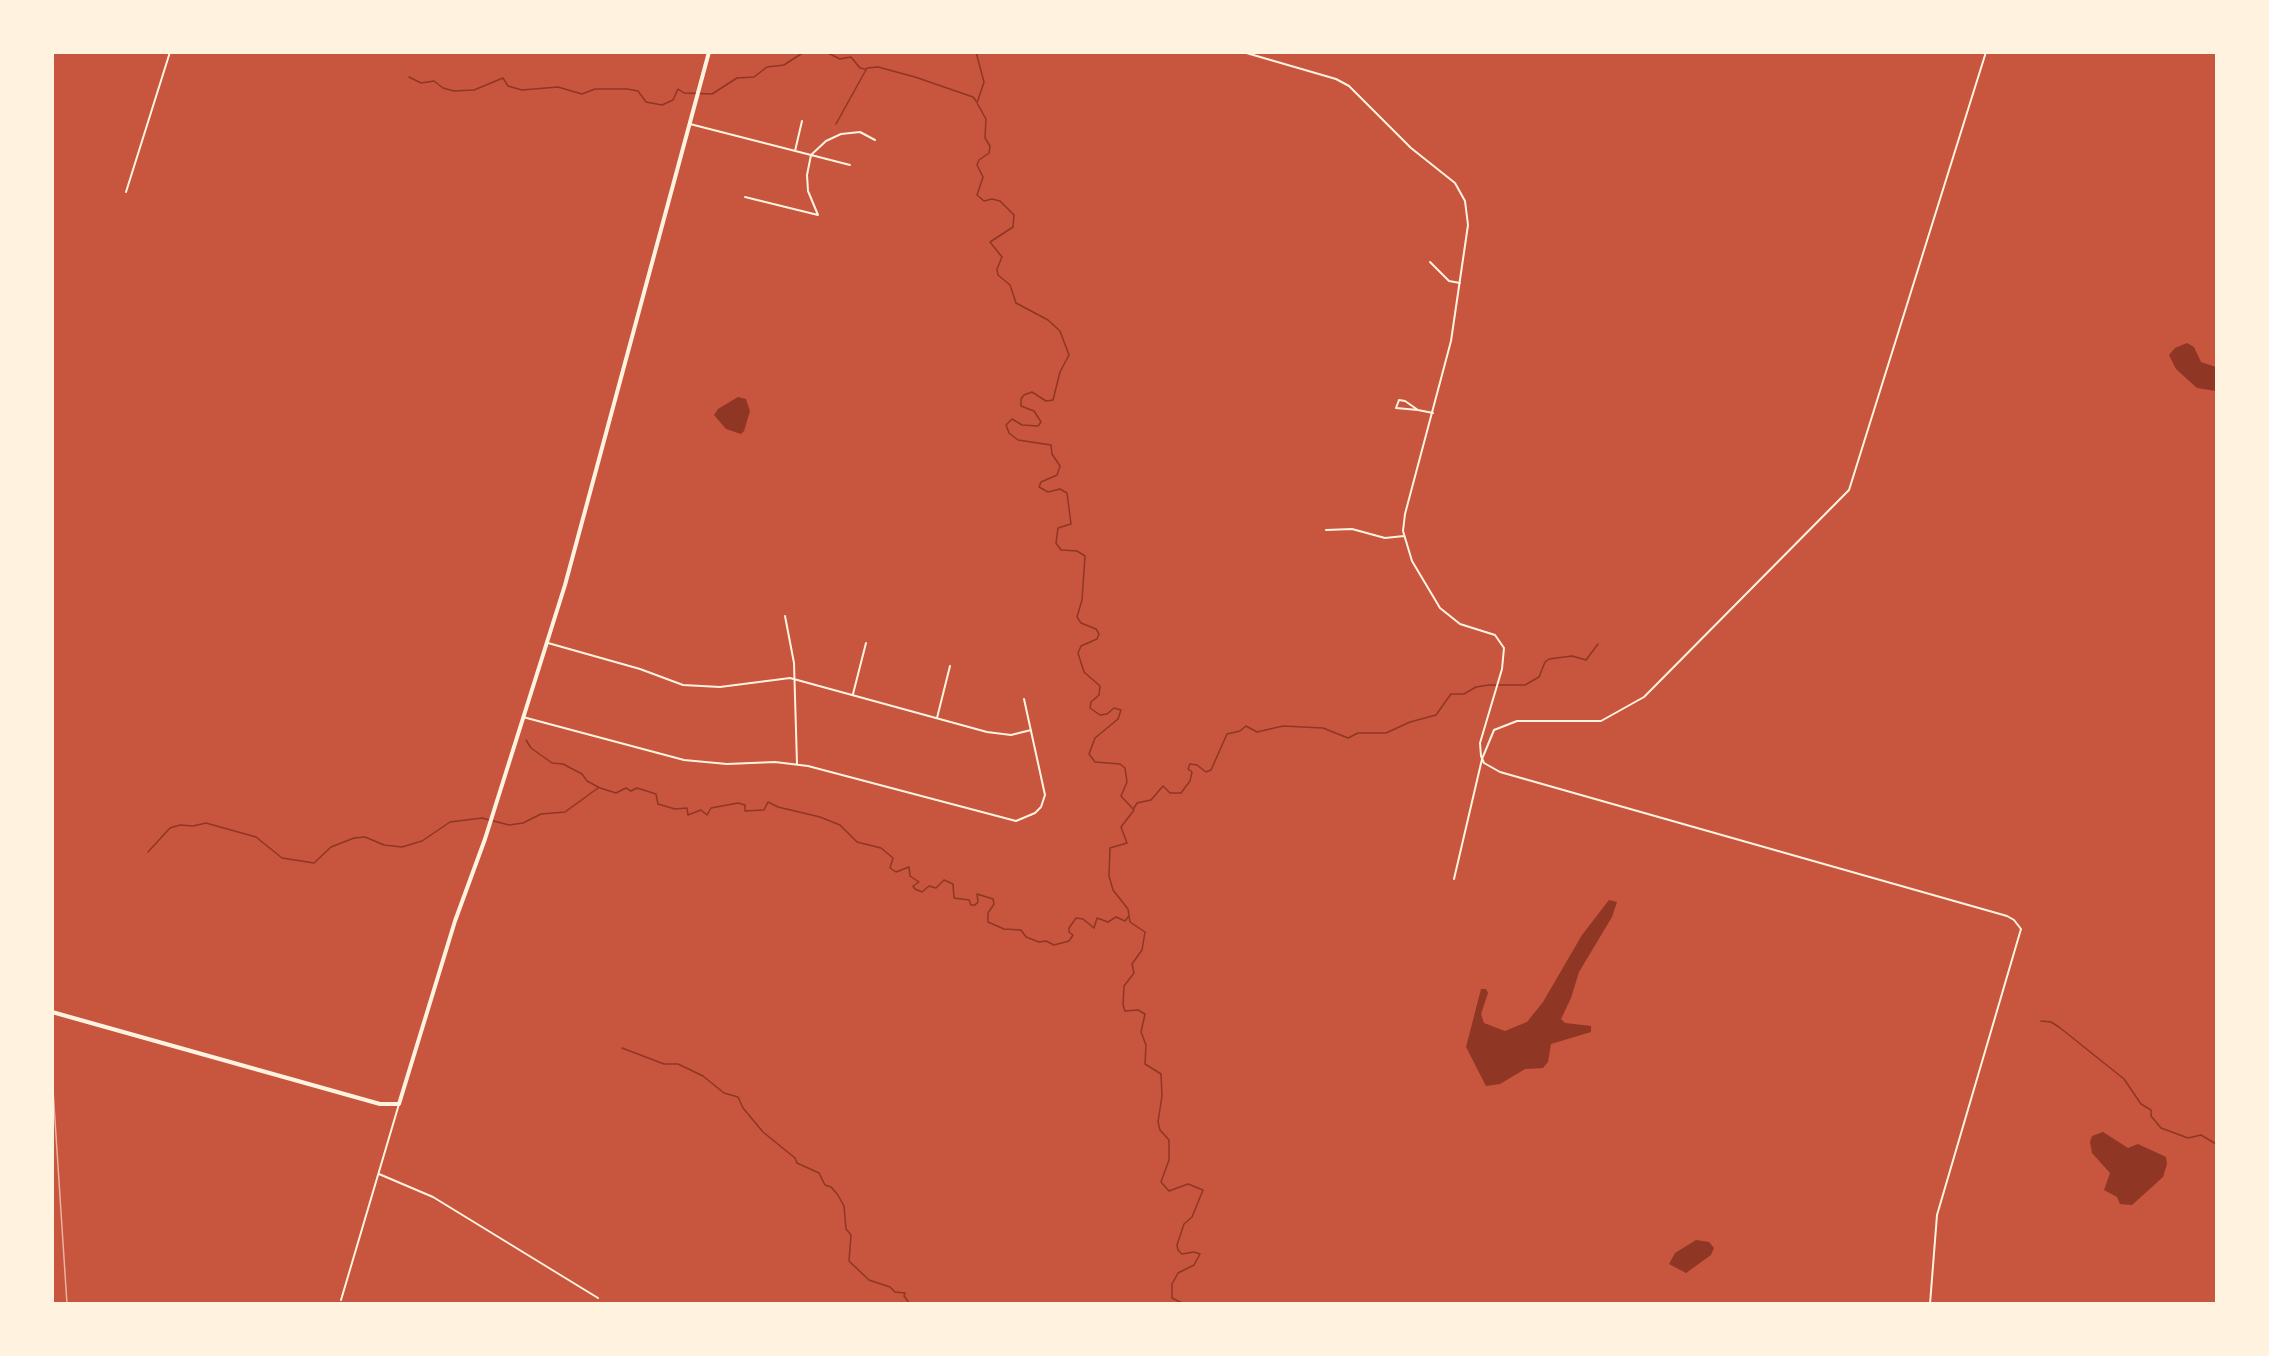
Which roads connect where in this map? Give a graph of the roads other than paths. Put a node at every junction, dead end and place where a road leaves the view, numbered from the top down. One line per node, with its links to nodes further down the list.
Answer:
1 (170, 52): 11 (street)
2 (709, 52): 6 (main road)
3 (1244, 52): 14 (street)
4 (1986, 52): 29 (street)
5 (802, 121): 8 (street)
6 (689, 124): 8 (street); 20 (main road)
7 (875, 140): 9 (street)
8 (795, 151): 9 (street)
9 (811, 155): 10 (street); 12 (street)
10 (850, 165)
11 (126, 192)
12 (745, 197)
13 (1430, 262): 14 (street)
14 (1460, 283): 16 (street)
15 (1418, 410): 15 (street); 16 (street)
16 (1433, 413): 18 (street)
17 (1326, 530): 18 (street)
18 (1404, 536): 29 (street)
19 (785, 616): 23 (street)
20 (547, 643): 23 (street); 26 (main road)
21 (866, 643): 24 (street)
22 (950, 666): 27 (street)
23 (795, 679): 24 (street); 30 (street)
24 (853, 694): 27 (street)
25 (1024, 699): 28 (street)
26 (523, 717): 30 (street); 33 (main road)
27 (937, 718): 28 (street)
28 (1031, 730): 30 (street)
29 (1482, 759): 31 (street); 37 (street)
30 (797, 764)
31 (1454, 879)
32 (52, 1012): 33 (main road)
33 (399, 1104): 34 (street)
34 (379, 1174): 35 (street); 36 (street)
35 (598, 1298)
36 (341, 1300)
37 (1930, 1304)

